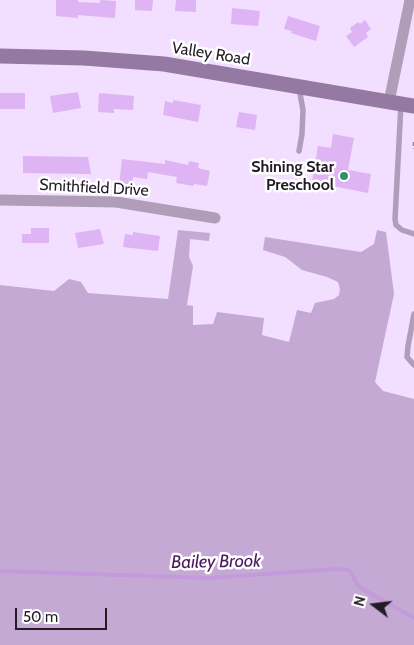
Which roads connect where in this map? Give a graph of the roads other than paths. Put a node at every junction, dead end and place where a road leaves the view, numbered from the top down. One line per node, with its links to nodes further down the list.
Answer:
1 (410, 0): 4 (street)
2 (0, 56): 3 (main road, Valley Road)
3 (298, 86): 4 (main road, Valley Road); 5 (lane)
4 (401, 104): 8 (lane)
5 (299, 151)
6 (0, 200): 7 (street, Smithfield Drive)
7 (215, 218)
8 (414, 234)
9 (414, 314): 10 (lane)
10 (414, 365)

